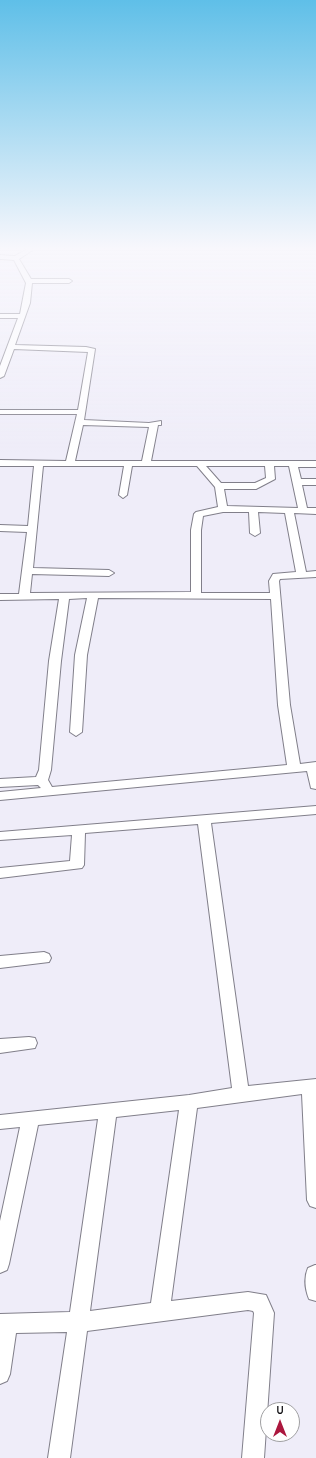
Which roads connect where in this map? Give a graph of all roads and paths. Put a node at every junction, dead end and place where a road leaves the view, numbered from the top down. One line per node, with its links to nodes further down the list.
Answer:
1 (21, 316): 2 (street)
2 (12, 347): 3 (street); 5 (street)
3 (0, 376)
4 (0, 412): 5 (street)
5 (82, 412): 6 (street)
6 (80, 422): 9 (street); 11 (street)
7 (0, 463): 8 (street)
8 (39, 463): 9 (street); 26 (street)
9 (70, 463): 10 (street)
10 (128, 464): 11 (street); 19 (street)
11 (146, 464): 12 (street)
12 (200, 464): 13 (street); 18 (street)
13 (269, 464): 14 (street); 18 (street)
14 (294, 464): 15 (street); 16 (street)
15 (316, 464)
16 (297, 482): 17 (street); 23 (street)
17 (316, 482)
18 (219, 486): 20 (street)
19 (123, 495)
20 (222, 508): 21 (street); 35 (street)
21 (253, 510): 22 (street); 27 (street)
22 (289, 511): 23 (street); 31 (street)
23 (303, 511): 24 (street)
24 (316, 511)
25 (0, 528): 26 (street)
26 (33, 529): 28 (street)
27 (256, 533)
28 (28, 572): 29 (street); 34 (street)
29 (109, 573)
30 (316, 574): 31 (street)
31 (302, 575): 36 (street)
32 (65, 595): 33 (street); 34 (street); 41 (street)
33 (93, 595): 35 (street); 38 (street)
34 (24, 596): 37 (street)
35 (196, 596): 36 (street)
36 (276, 596): 40 (street)
37 (0, 597)
38 (76, 732)
39 (314, 766): 40 (street); 43 (street)
40 (294, 768): 44 (street)
41 (41, 780): 42 (street); 44 (street)
42 (0, 784)
43 (316, 785)
44 (51, 792): 45 (street)
45 (0, 796)
46 (316, 810): 47 (street)
47 (204, 820): 48 (street); 56 (street)
48 (79, 830): 49 (street); 50 (street)
49 (0, 836)
50 (0, 872)
51 (44, 958): 52 (street)
52 (0, 962)
53 (29, 1043): 54 (street)
54 (0, 1046)
55 (313, 1086): 56 (street); 61 (street)
56 (240, 1094): 57 (street)
57 (190, 1102): 58 (street); 63 (street)
58 (108, 1111): 59 (street); 64 (street)
59 (31, 1118): 60 (street); 62 (street)
60 (0, 1122)
61 (316, 1200)
62 (0, 1264)
63 (160, 1312): 64 (street); 68 (street)
64 (77, 1322): 65 (street); 67 (street)
65 (3, 1324): 66 (street)
66 (0, 1374)
67 (59, 1458)
68 (254, 1458)

